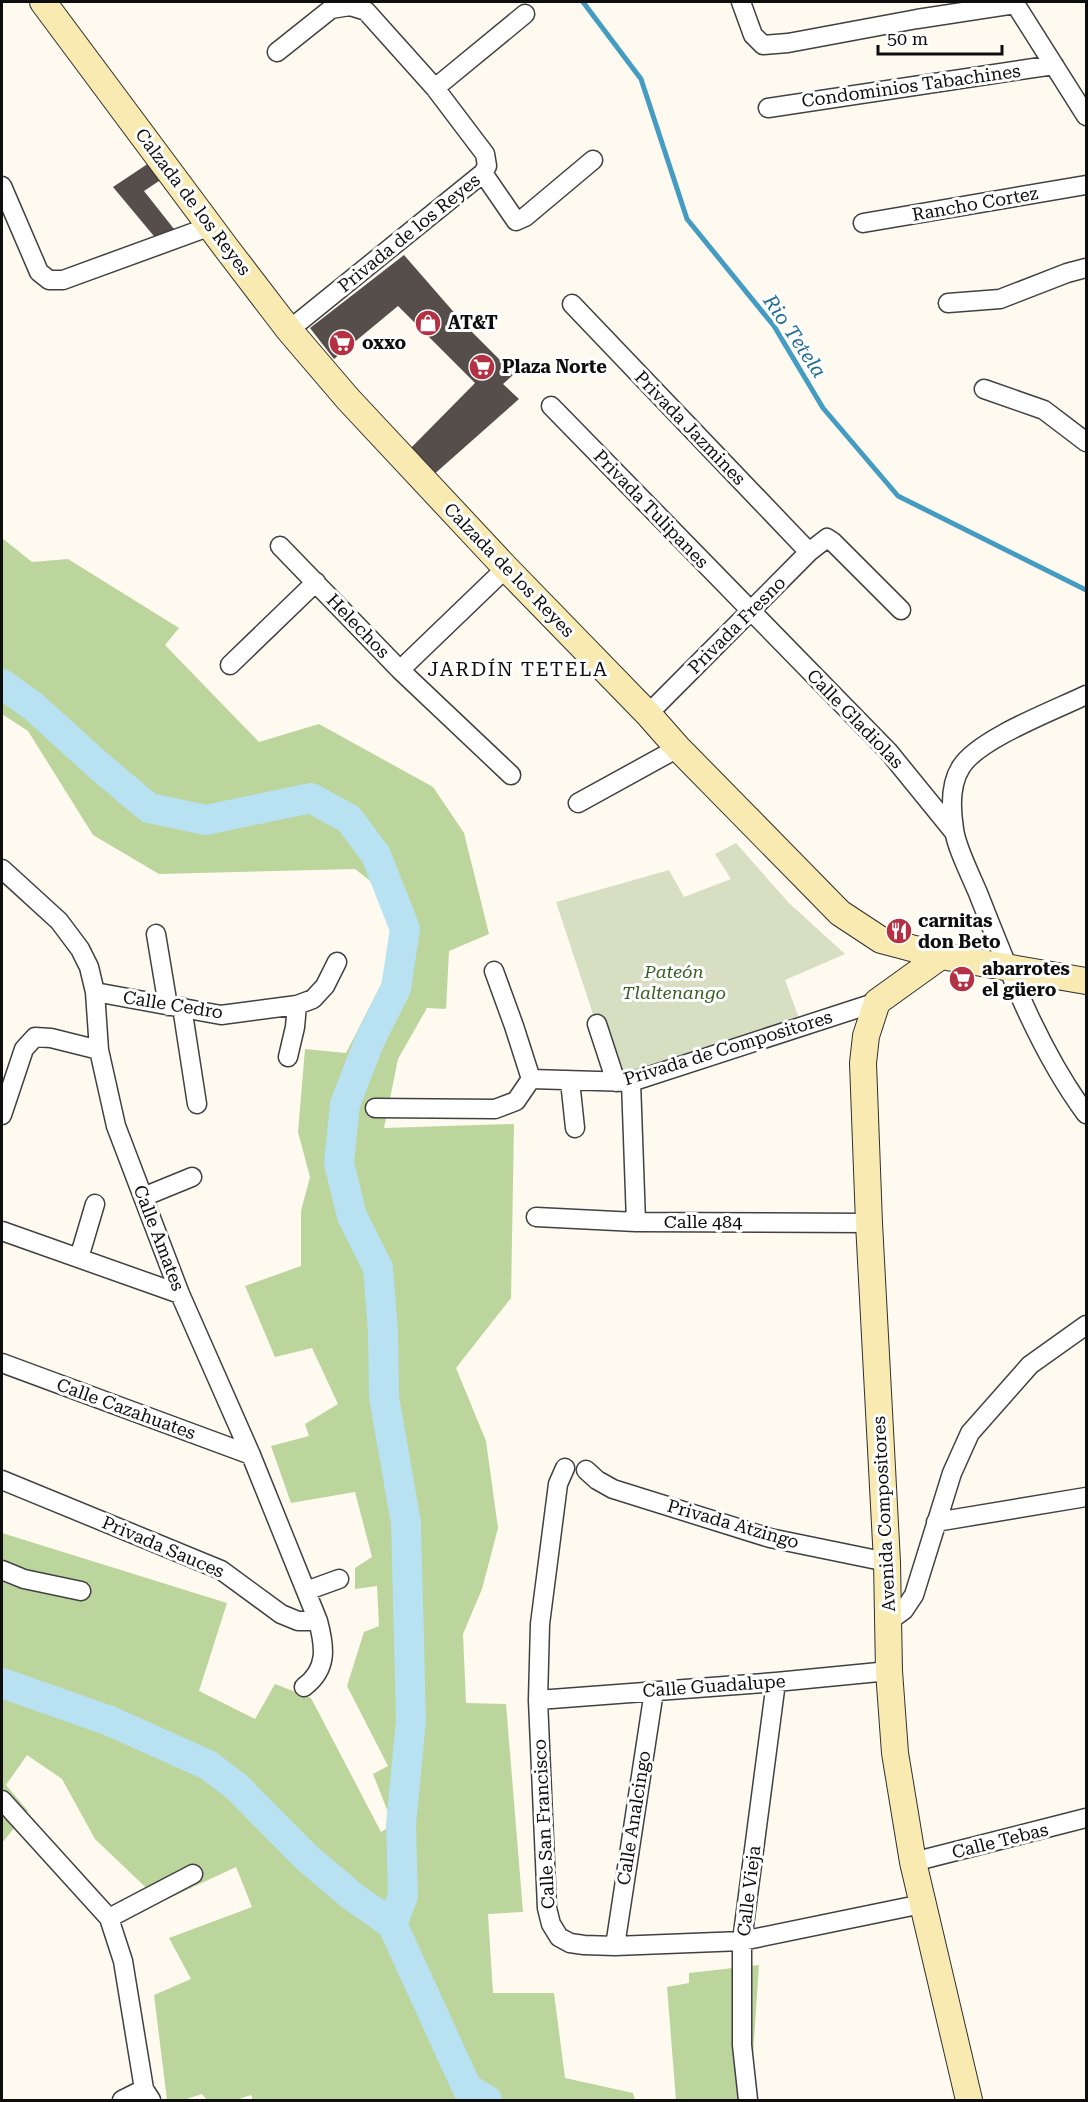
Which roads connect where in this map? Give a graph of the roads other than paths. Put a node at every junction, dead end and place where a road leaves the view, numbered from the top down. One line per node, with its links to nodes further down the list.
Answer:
1 (43, 2): 16 (street, Calzada de los Reyes)
2 (741, 2): 3 (street)
3 (1015, 3): 6 (street)
4 (525, 14): 7 (street)
5 (277, 52): 7 (street, Privada de los Reyes)
6 (1054, 65): 8 (street, Condominios Tabachines); 9 (street)
7 (435, 88): 11 (street, Privada de los Reyes)
8 (768, 108)
9 (1086, 116)
10 (593, 160): 11 (street)
11 (483, 173): 20 (street, Privada de los Reyes)
12 (1086, 185): 15 (street, Rancho Cortez)
13 (2, 186): 14 (street)
14 (6, 210): 16 (street)
15 (863, 223)
16 (211, 226): 20 (street, Calzada de los Reyes)
17 (1086, 268): 18 (street)
18 (948, 303)
19 (572, 304): 25 (street, Privada Jazmines)
20 (289, 330): 26 (street, Calzada de los Reyes)
21 (984, 389): 23 (street)
22 (551, 406): 29 (street, Privada Tulipanes)
23 (1086, 442)
24 (280, 546): 27 (street, Helechos)
25 (809, 552): 28 (street, Privada Fresno); 29 (street, Privada Fresno)
26 (506, 568): 31 (street); 33 (street, Calzada de los Reyes)
27 (316, 582): 30 (street, Helechos); 31 (street, Helechos)
28 (901, 610)
29 (751, 612): 33 (street, Privada Fresno); 37 (street, Calle Gladiolas)
30 (230, 665)
31 (400, 670): 35 (street, Helechos)
32 (1086, 695): 37 (street)
33 (648, 714): 34 (street, Calzada de los Reyes)
34 (678, 748): 36 (street); 40 (street, Calzada de los Reyes)
35 (511, 775)
36 (578, 803)
37 (954, 831): 44 (street)
38 (2, 869): 47 (street, Calle Amates)
39 (156, 934): 50 (street)
40 (881, 940): 41 (street, Calzada de los Reyes); 46 (street)
41 (941, 956): 44 (street, Calzada de los Reyes); 46 (street)
42 (337, 962): 49 (street, Calle Cedro)
43 (494, 971): 54 (street)
44 (1009, 971): 45 (street, Calzada de los Reyes); 60 (street)
45 (1086, 981)
46 (899, 986): 48 (street)
47 (94, 992): 50 (street, Calle Cedro); 52 (street, Calle Amates)
48 (877, 1002): 56 (street, Privada de Compositores); 67 (street, Avenida Compositores)
49 (297, 1005): 50 (street, Calle Cedro); 53 (street)
50 (175, 1007): 57 (street)
51 (597, 1024): 56 (street)
52 (99, 1050): 59 (street); 63 (street, Calle Amates)
53 (288, 1057)
54 (531, 1079): 55 (street, Privada de Compositores); 58 (street)
55 (570, 1081): 56 (street, Privada de Compositores); 61 (street)
56 (623, 1082): 66 (street)
57 (197, 1104)
58 (375, 1108)
59 (2, 1114)
60 (1086, 1114)
61 (574, 1128)
62 (192, 1177): 63 (street)
63 (143, 1197): 70 (street, Calle Amates)
64 (95, 1204): 69 (street)
65 (536, 1217): 66 (street, Calle 484)
66 (636, 1222): 67 (street, Calle 484)
67 (869, 1223): 79 (street, Avenida Compositores)
68 (2, 1231): 69 (street)
69 (79, 1258): 70 (street)
70 (180, 1294): 73 (street, Calle Amates)
71 (1086, 1325): 78 (street)
72 (2, 1363): 73 (street, Calle Cazahuates)
73 (251, 1455): 83 (street, Calle Amates)
74 (565, 1468): 90 (street, Calle San Francisco)
75 (586, 1470): 79 (street, Privada Atzingo)
76 (2, 1480): 84 (street, Privada Sauces)
77 (1086, 1497): 78 (street)
78 (936, 1522): 85 (street)
79 (887, 1562): 85 (street, Avenida Compositores)
80 (2, 1570): 82 (street)
81 (339, 1579): 83 (street)
82 (81, 1591)
83 (306, 1591): 84 (street, Calle Amates)
84 (318, 1621): 88 (street, Calle Amates)
85 (889, 1621): 86 (street, Avenida Compositores)
86 (889, 1671): 87 (street, Calle Guadalupe); 93 (street, Avenida Compositores)
87 (776, 1682): 89 (street, Calle Guadalupe); 97 (street, Calle Vieja)
88 (304, 1687)
89 (654, 1691): 90 (street, Calle Guadalupe); 98 (street, Calle Analcingo)
90 (538, 1700): 98 (street, Calle San Francisco)
91 (2, 1800): 96 (street)
92 (1086, 1818): 93 (street, Calle Tebas)
93 (913, 1862): 95 (street, Avenida Compositores)
94 (193, 1874): 96 (street)
95 (922, 1904): 97 (street, Calle San Francisco); 102 (street, Avenida Compositores)
96 (108, 1918): 99 (street)
97 (742, 1941): 98 (street, Calle San Francisco); 101 (street, Calle Vieja)
98 (615, 1946)
99 (147, 2095): 100 (street)
100 (122, 2100)
101 (748, 2100)
102 (969, 2100)

